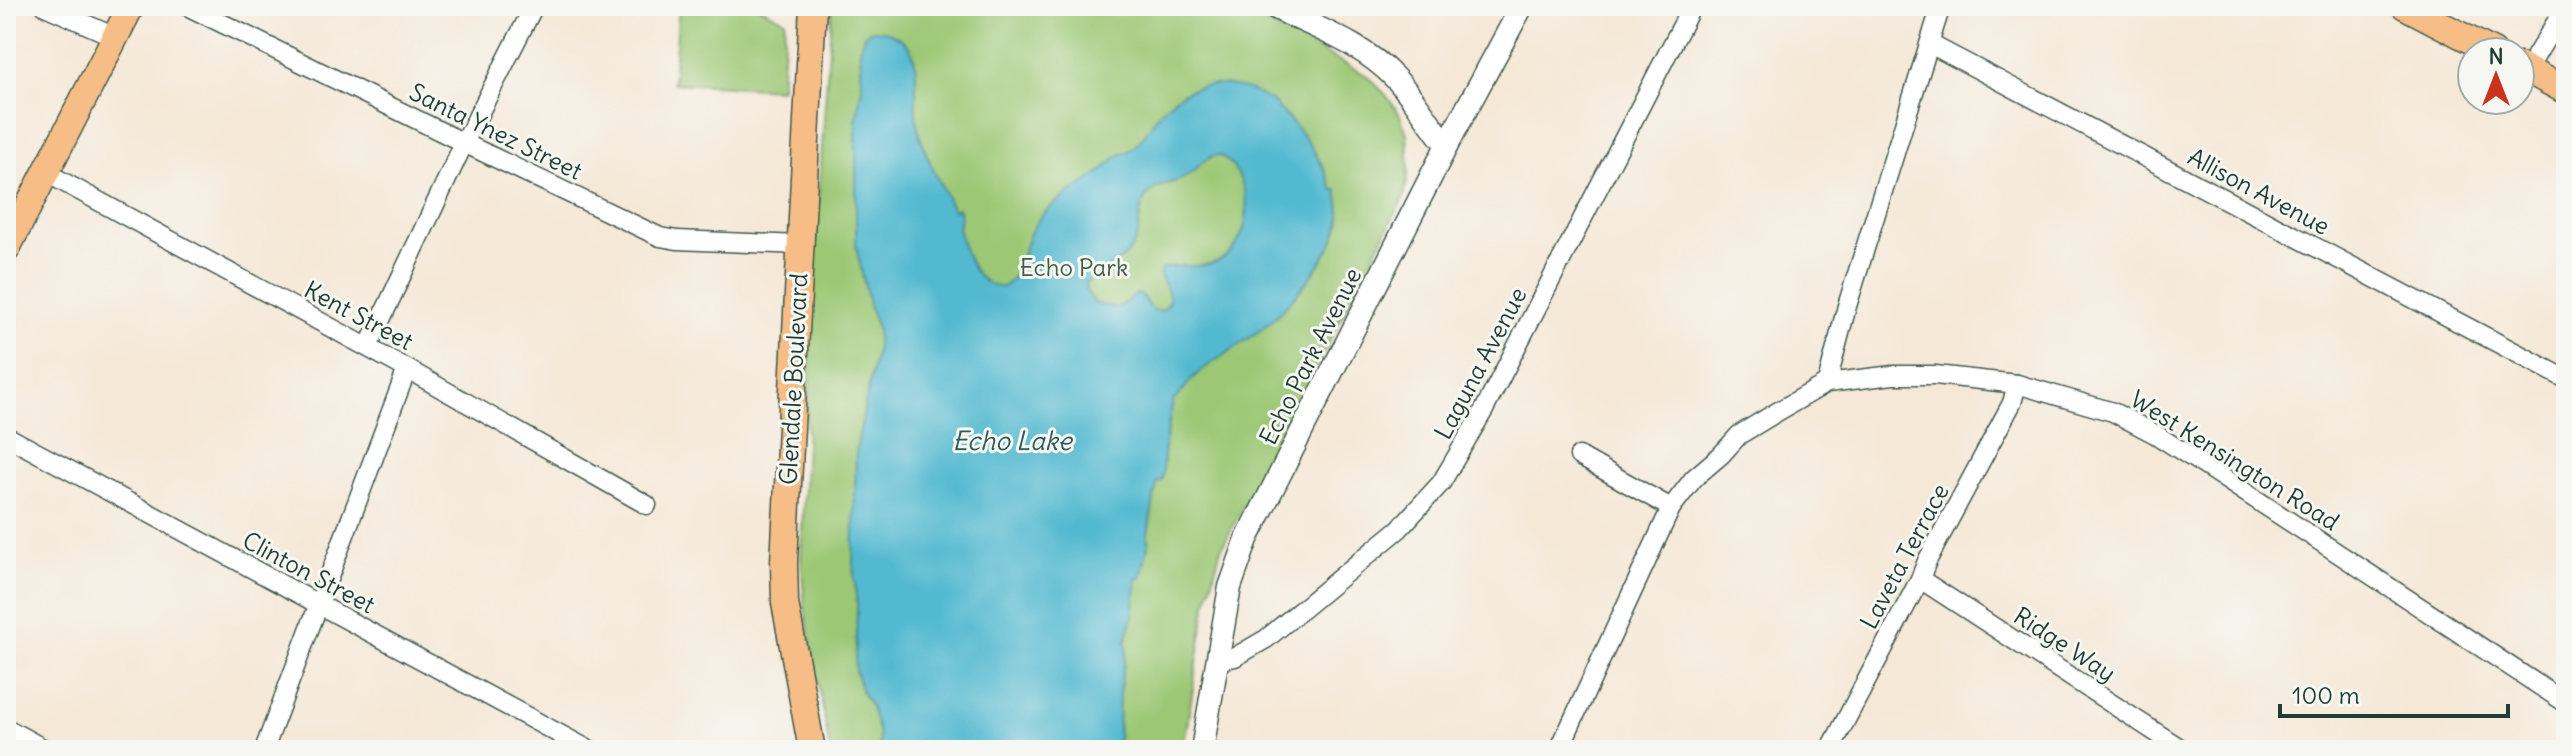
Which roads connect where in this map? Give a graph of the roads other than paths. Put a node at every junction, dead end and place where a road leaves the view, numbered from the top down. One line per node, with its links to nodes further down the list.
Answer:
1 (45, 6): 13 (street)
2 (131, 6): 13 (main road)
3 (187, 6): 18 (street, Santa Ynez Street)
4 (534, 6): 18 (street)
5 (812, 6): 22 (main road, Glendale Boulevard)
6 (1272, 6): 19 (street)
7 (1522, 6): 19 (street, Echo Park Avenue)
8 (1692, 6): 34 (street, Laguna Avenue)
9 (1941, 6): 14 (street)
10 (2405, 6): 12 (main road)
11 (2566, 6): 15 (street)
12 (2462, 36)
13 (115, 37): 20 (main road)
14 (1930, 44): 25 (street, Allison Avenue); 26 (street)
15 (2536, 50)
16 (2536, 75): 17 (main road)
17 (2566, 91)
18 (464, 143): 22 (street, Santa Ynez Street); 23 (street)
19 (1447, 145): 34 (street, Echo Park Avenue)
20 (45, 172): 21 (main road); 23 (street, Kent Street)
21 (10, 233)
22 (800, 245): 40 (main road, Glendale Boulevard)
23 (368, 347): 24 (street, Kent Street)
24 (407, 369): 30 (street, Kent Street); 33 (street)
25 (2566, 379)
26 (1827, 383): 27 (street, West Kensington Road); 31 (street, West Kensington Road)
27 (2017, 384): 32 (street, Laveta Terrace); 35 (street, West Kensington Road)
28 (6, 436): 33 (street, Clinton Street)
29 (1579, 456): 31 (street)
30 (647, 505)
31 (1671, 508): 42 (street, West Kensington Road)
32 (1920, 579): 43 (street, Laveta Terrace); 44 (street, Ridge Way)
33 (319, 605): 38 (street); 39 (street, Clinton Street)
34 (1216, 661): 41 (street, Echo Park Avenue)
35 (2566, 703)
36 (6, 728): 37 (street)
37 (46, 750)
38 (264, 750)
39 (589, 750)
40 (812, 750)
41 (1202, 750)
42 (1559, 750)
43 (1830, 750)
44 (2183, 750)

